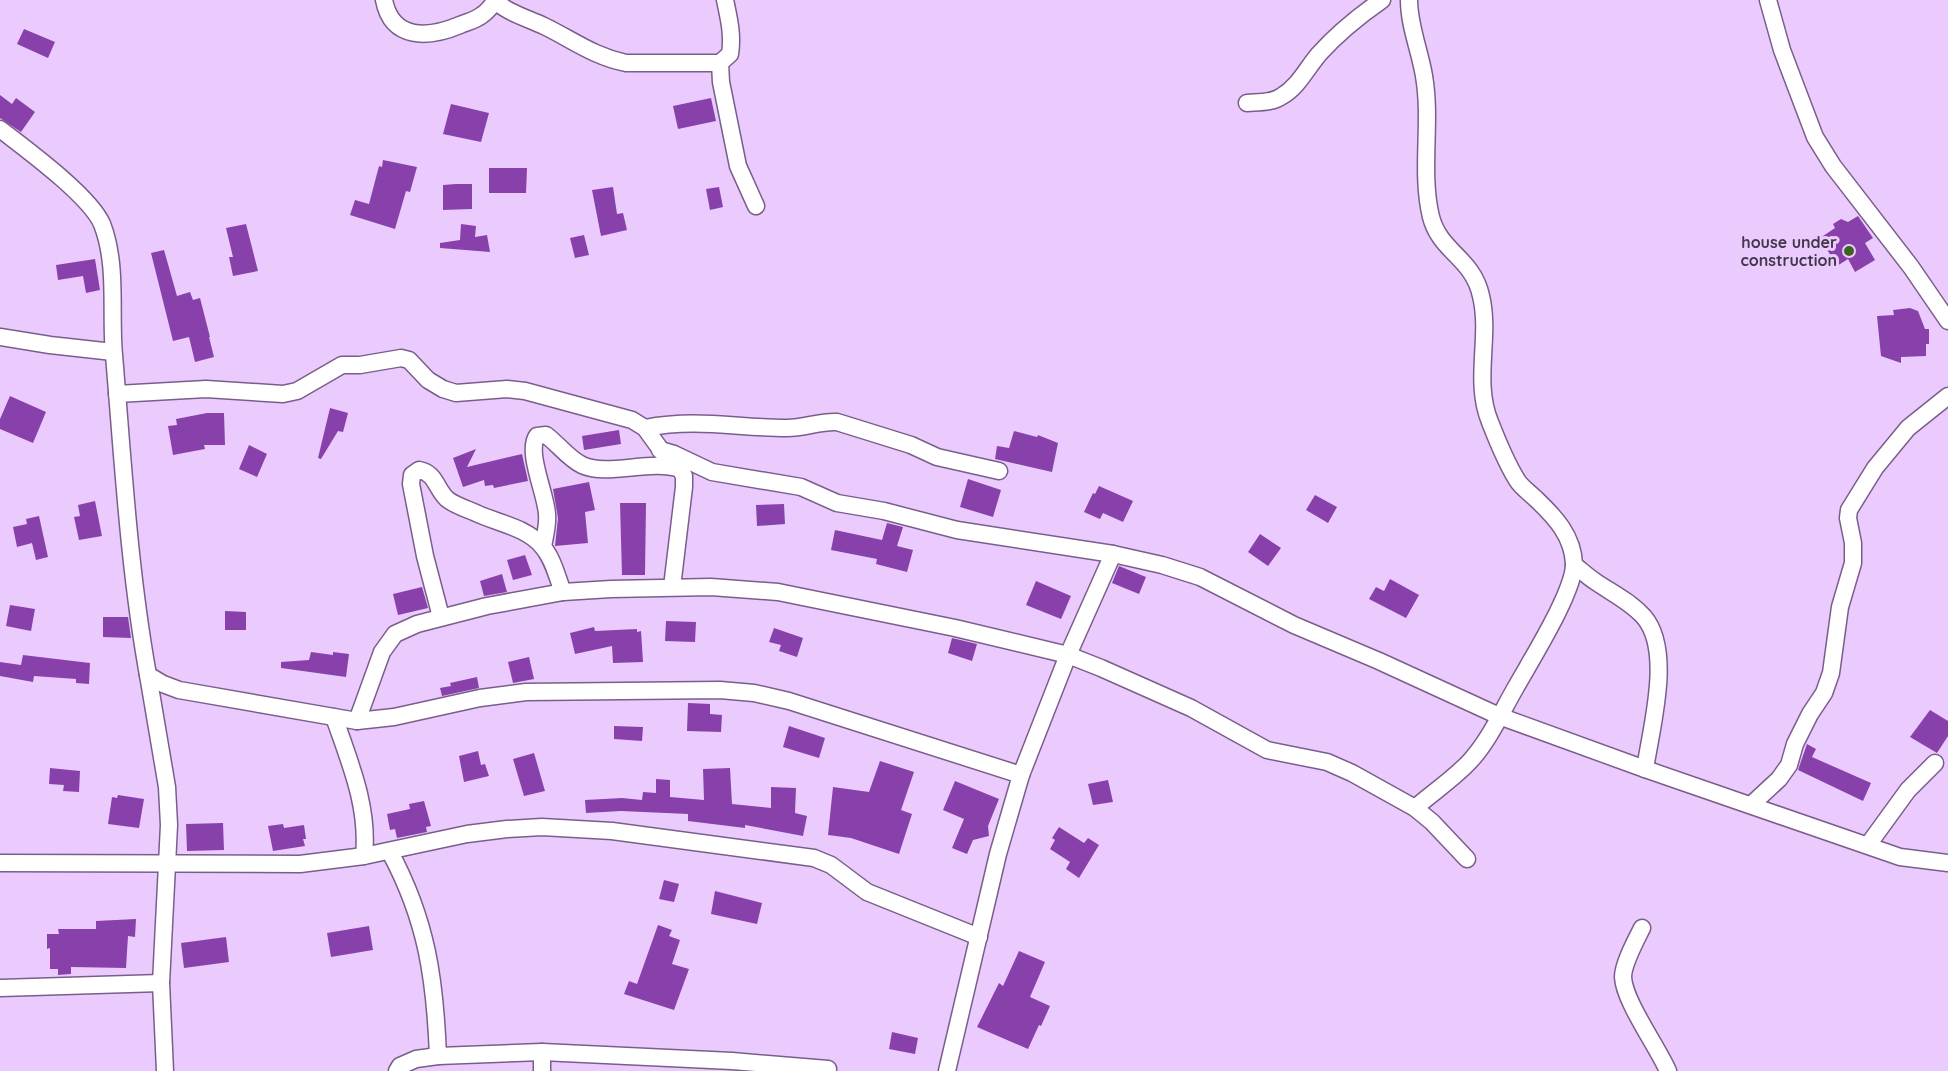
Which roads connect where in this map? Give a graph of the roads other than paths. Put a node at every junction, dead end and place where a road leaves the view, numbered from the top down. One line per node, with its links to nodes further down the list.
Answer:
1 (384, 0): 6 (street)
2 (725, 0): 7 (street)
3 (1382, 0): 8 (street)
4 (1409, 0): 22 (street)
5 (1768, 0): 11 (street)
6 (494, 1): 7 (street)
7 (720, 63): 10 (street)
8 (1246, 103)
9 (0, 129): 13 (street)
10 (756, 206)
11 (1948, 321)
12 (0, 337): 13 (street)
13 (113, 352): 14 (street)
14 (117, 393): 16 (street); 27 (street)
15 (1948, 396): 34 (street)
16 (645, 428): 17 (street); 19 (street)
17 (660, 450): 18 (street); 21 (street)
18 (674, 467): 20 (street); 23 (street)
19 (999, 471)
20 (543, 546): 24 (street); 25 (street)
21 (1113, 554): 26 (street); 28 (street)
22 (1574, 565): 28 (street); 32 (street)
23 (672, 587): 24 (street); 26 (street)
24 (563, 592): 25 (street)
25 (441, 617): 30 (street)
26 (1068, 655): 33 (street); 35 (street)
27 (148, 675): 29 (street); 42 (street)
28 (1499, 716): 32 (street); 35 (street)
29 (334, 717): 30 (street); 38 (street)
30 (357, 721): 33 (street)
31 (1935, 763): 36 (street)
32 (1645, 769): 34 (street)
33 (1021, 775): 44 (street)
34 (1751, 805): 36 (street)
35 (1415, 808): 39 (street)
36 (1868, 844): 40 (street)
37 (390, 852): 38 (street); 44 (street); 48 (street)
38 (364, 856): 42 (street)
39 (1467, 859)
40 (1948, 863)
41 (0, 864): 42 (street)
42 (166, 864): 45 (street)
43 (1642, 928): 54 (street)
44 (979, 938): 53 (street)
45 (161, 983): 46 (street); 50 (street)
46 (0, 988)
47 (542, 1052): 48 (street); 49 (street); 52 (street)
48 (438, 1056): 51 (street)
49 (828, 1069)
50 (165, 1071)
51 (397, 1071)
52 (542, 1071)
53 (947, 1071)
54 (1668, 1071)

